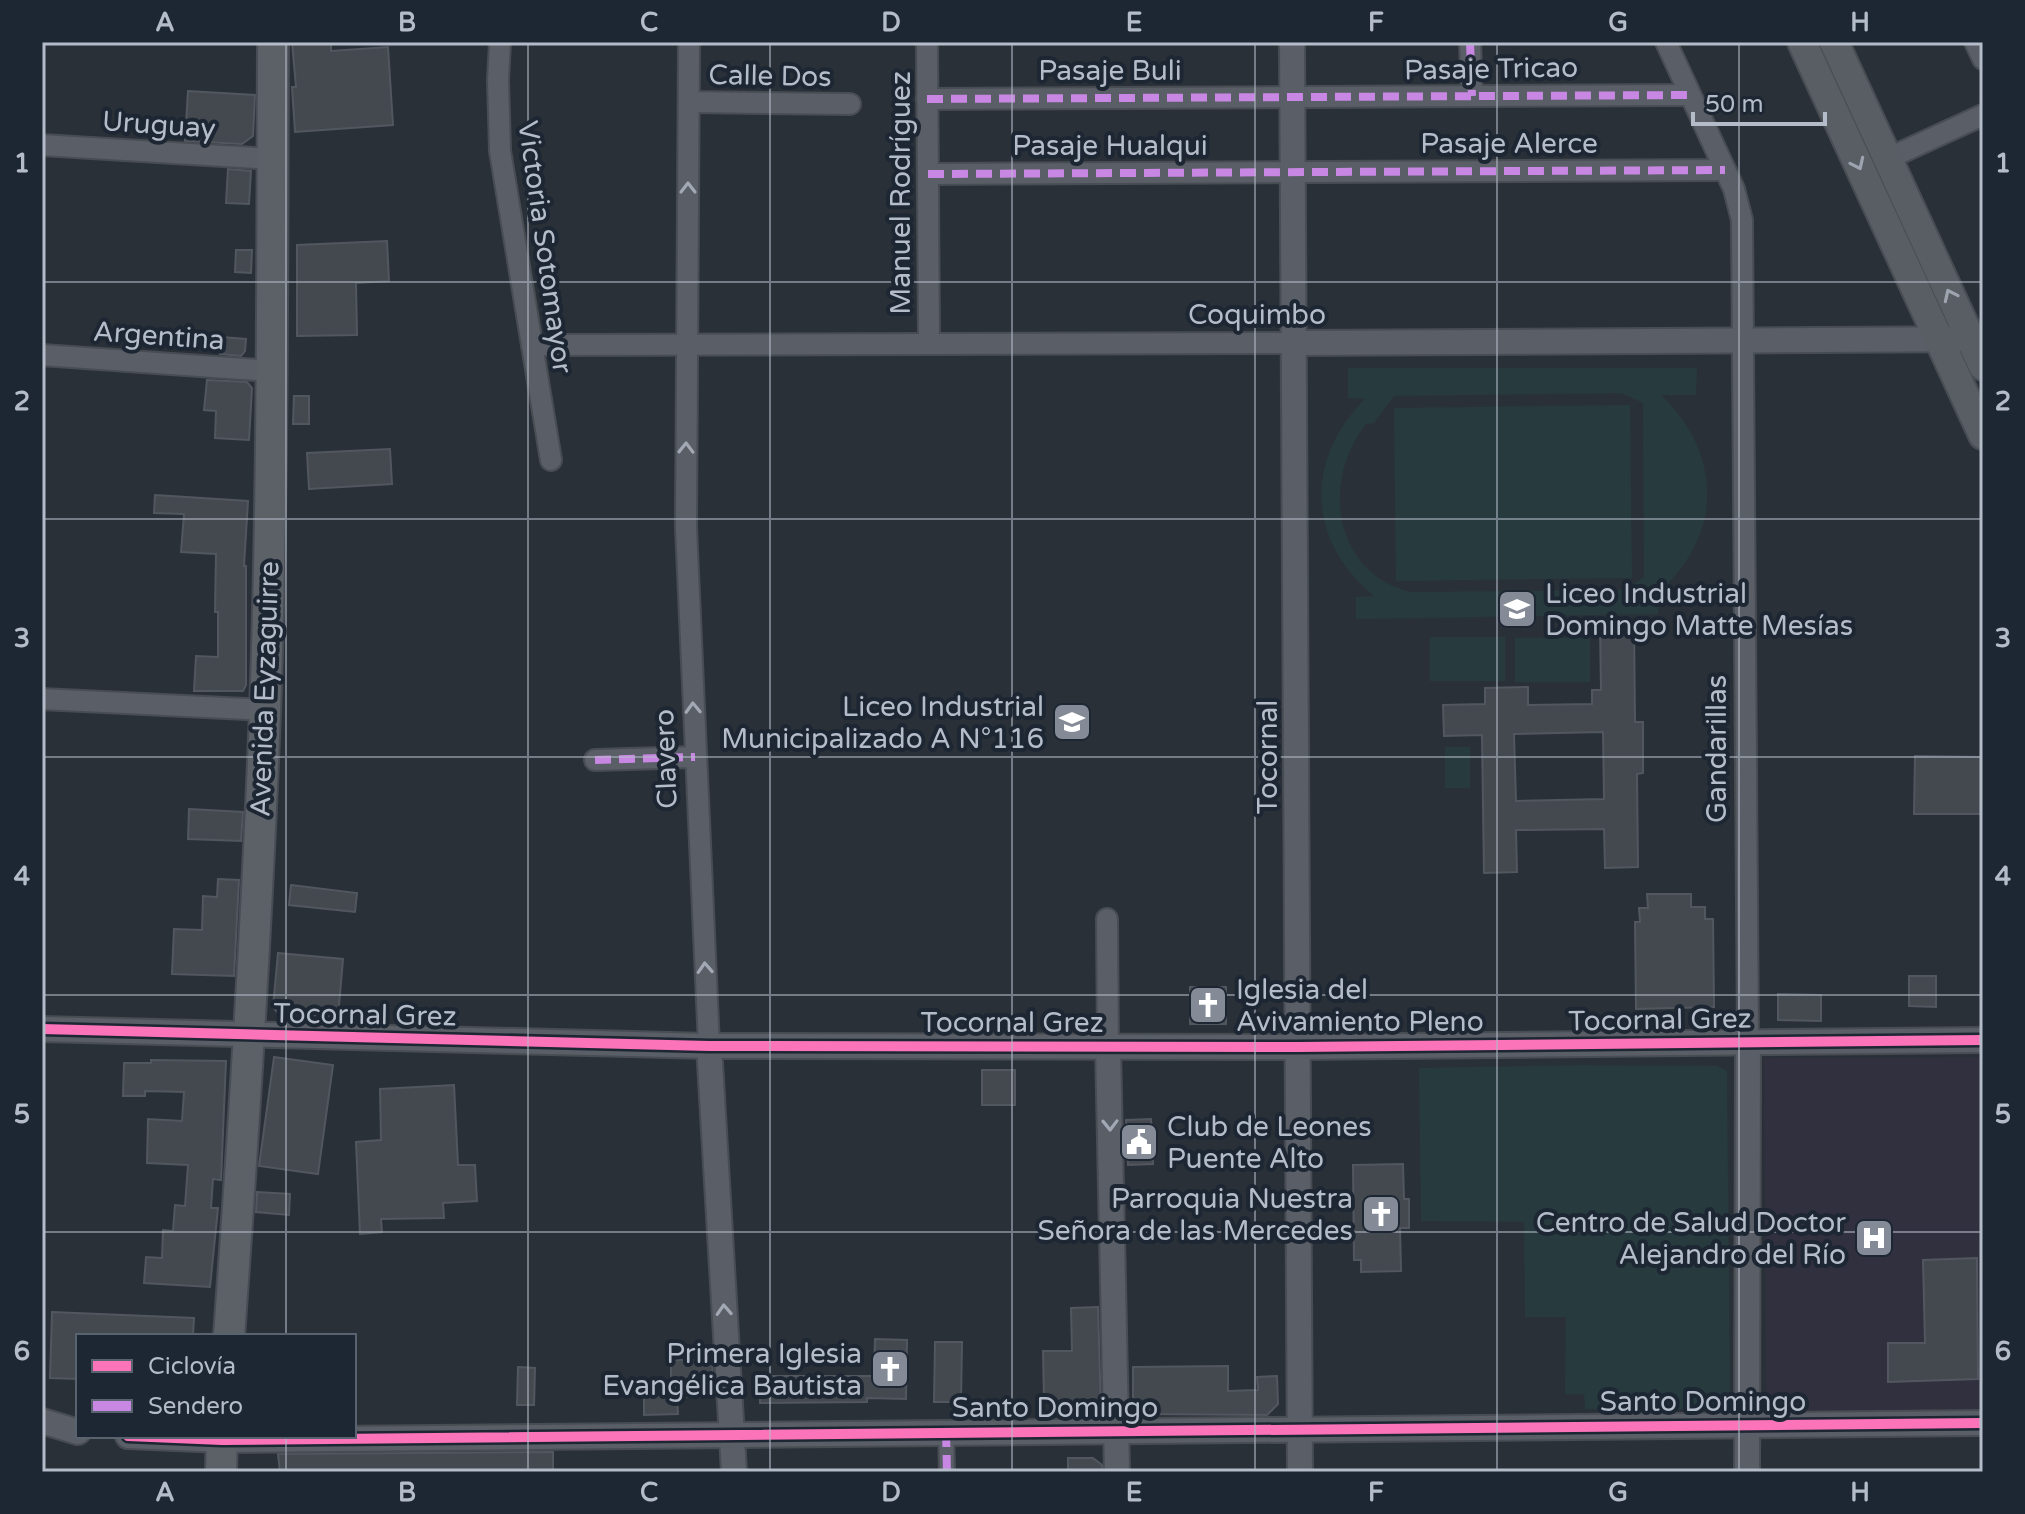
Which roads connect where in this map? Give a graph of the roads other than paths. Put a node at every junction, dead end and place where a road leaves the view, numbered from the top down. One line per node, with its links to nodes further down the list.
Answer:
1 (273, 42): 18 (main road, Avenida Eyzaguirre)
2 (500, 42): 29 (street, Victoria Sotomayor)
3 (689, 42): 14 (street, Clavero)
4 (927, 42): 13 (street, Manuel Rodríguez)
5 (1292, 42): 12 (street, Tocornal)
6 (1470, 42): 11 (street)
7 (1666, 42): 10 (street, Gandarillas)
8 (1802, 42): 24 (main road, one-way to 24)
9 (1834, 42): 19 (main road)
10 (1690, 95): 11 (street, Pasaje Tricao); 20 (street, Gandarillas)
11 (1472, 96): 12 (street, Pasaje Tricao)
12 (1292, 98): 13 (street, Pasaje Buli); 21 (street, Tocornal)
13 (927, 99): 22 (street, Manuel Rodríguez)
14 (689, 102): 15 (street, Calle Dos); 27 (street, Clavero, one-way to 14)
15 (850, 104)
16 (1983, 115): 19 (street)
17 (42, 145): 18 (street, Uruguay)
18 (273, 159): 32 (main road, Avenida Eyzaguirre)
19 (1887, 159): 23 (main road, one-way to 19)
20 (1725, 170): 21 (street, Pasaje Alerce); 25 (street, Gandarillas)
21 (1293, 172): 22 (street, Pasaje Hualqui); 26 (street, Tocornal)
22 (928, 174): 28 (street, Manuel Rodríguez)
23 (1977, 339): 24 (street, Coquimbo); 31 (main road)
24 (1939, 340): 25 (street, Coquimbo); 33 (main road)
25 (1743, 342): 26 (street, Coquimbo); 43 (street, Gandarillas)
26 (1294, 343): 28 (street, Coquimbo); 46 (street, Tocornal)
27 (687, 344): 28 (street, Coquimbo); 29 (street, Coquimbo); 37 (street, Clavero, one-way to 27)
28 (929, 344)
29 (532, 345): 34 (street, Victoria Sotomayor)
30 (42, 355): 32 (street, Argentina)
31 (1983, 366)
32 (272, 371): 36 (main road, Avenida Eyzaguirre)
33 (1983, 435)
34 (551, 460)
35 (42, 699): 36 (street)
36 (265, 710): 41 (main road, Avenida Eyzaguirre)
37 (695, 757): 38 (street); 44 (street, Clavero, one-way to 37)
38 (595, 760)
39 (1107, 919): 45 (street)
40 (42, 1029): 41 (street, Tocornal Grez)
41 (251, 1035): 44 (street, Tocornal Grez); 47 (main road, Avenida Eyzaguirre)
42 (1983, 1040): 43 (street, Tocornal Grez)
43 (1748, 1042): 46 (street, Tocornal Grez); 50 (street, Gandarillas)
44 (709, 1046): 45 (street, Tocornal Grez); 55 (street, Clavero, one-way to 44)
45 (1108, 1047): 46 (street, Tocornal Grez); 52 (street, one-way to 52)
46 (1299, 1047): 51 (street, Tocornal)
47 (229, 1334)
48 (42, 1421): 53 (street)
49 (1983, 1423): 50 (street, Santo Domingo)
50 (1747, 1424): 51 (street, Santo Domingo); 63 (street, Gandarillas)
51 (1300, 1429): 52 (street, Santo Domingo); 62 (street, Tocornal)
52 (1116, 1430): 54 (street, Santo Domingo); 61 (street)
53 (76, 1431)
54 (946, 1431): 55 (street, Santo Domingo); 60 (street)
55 (731, 1433): 56 (street, Santo Domingo); 59 (street, Clavero)
56 (356, 1437)
57 (222, 1438): 58 (main road)
58 (221, 1472)
59 (734, 1472)
60 (947, 1472)
61 (1117, 1472)
62 (1300, 1472)
63 (1747, 1472)

